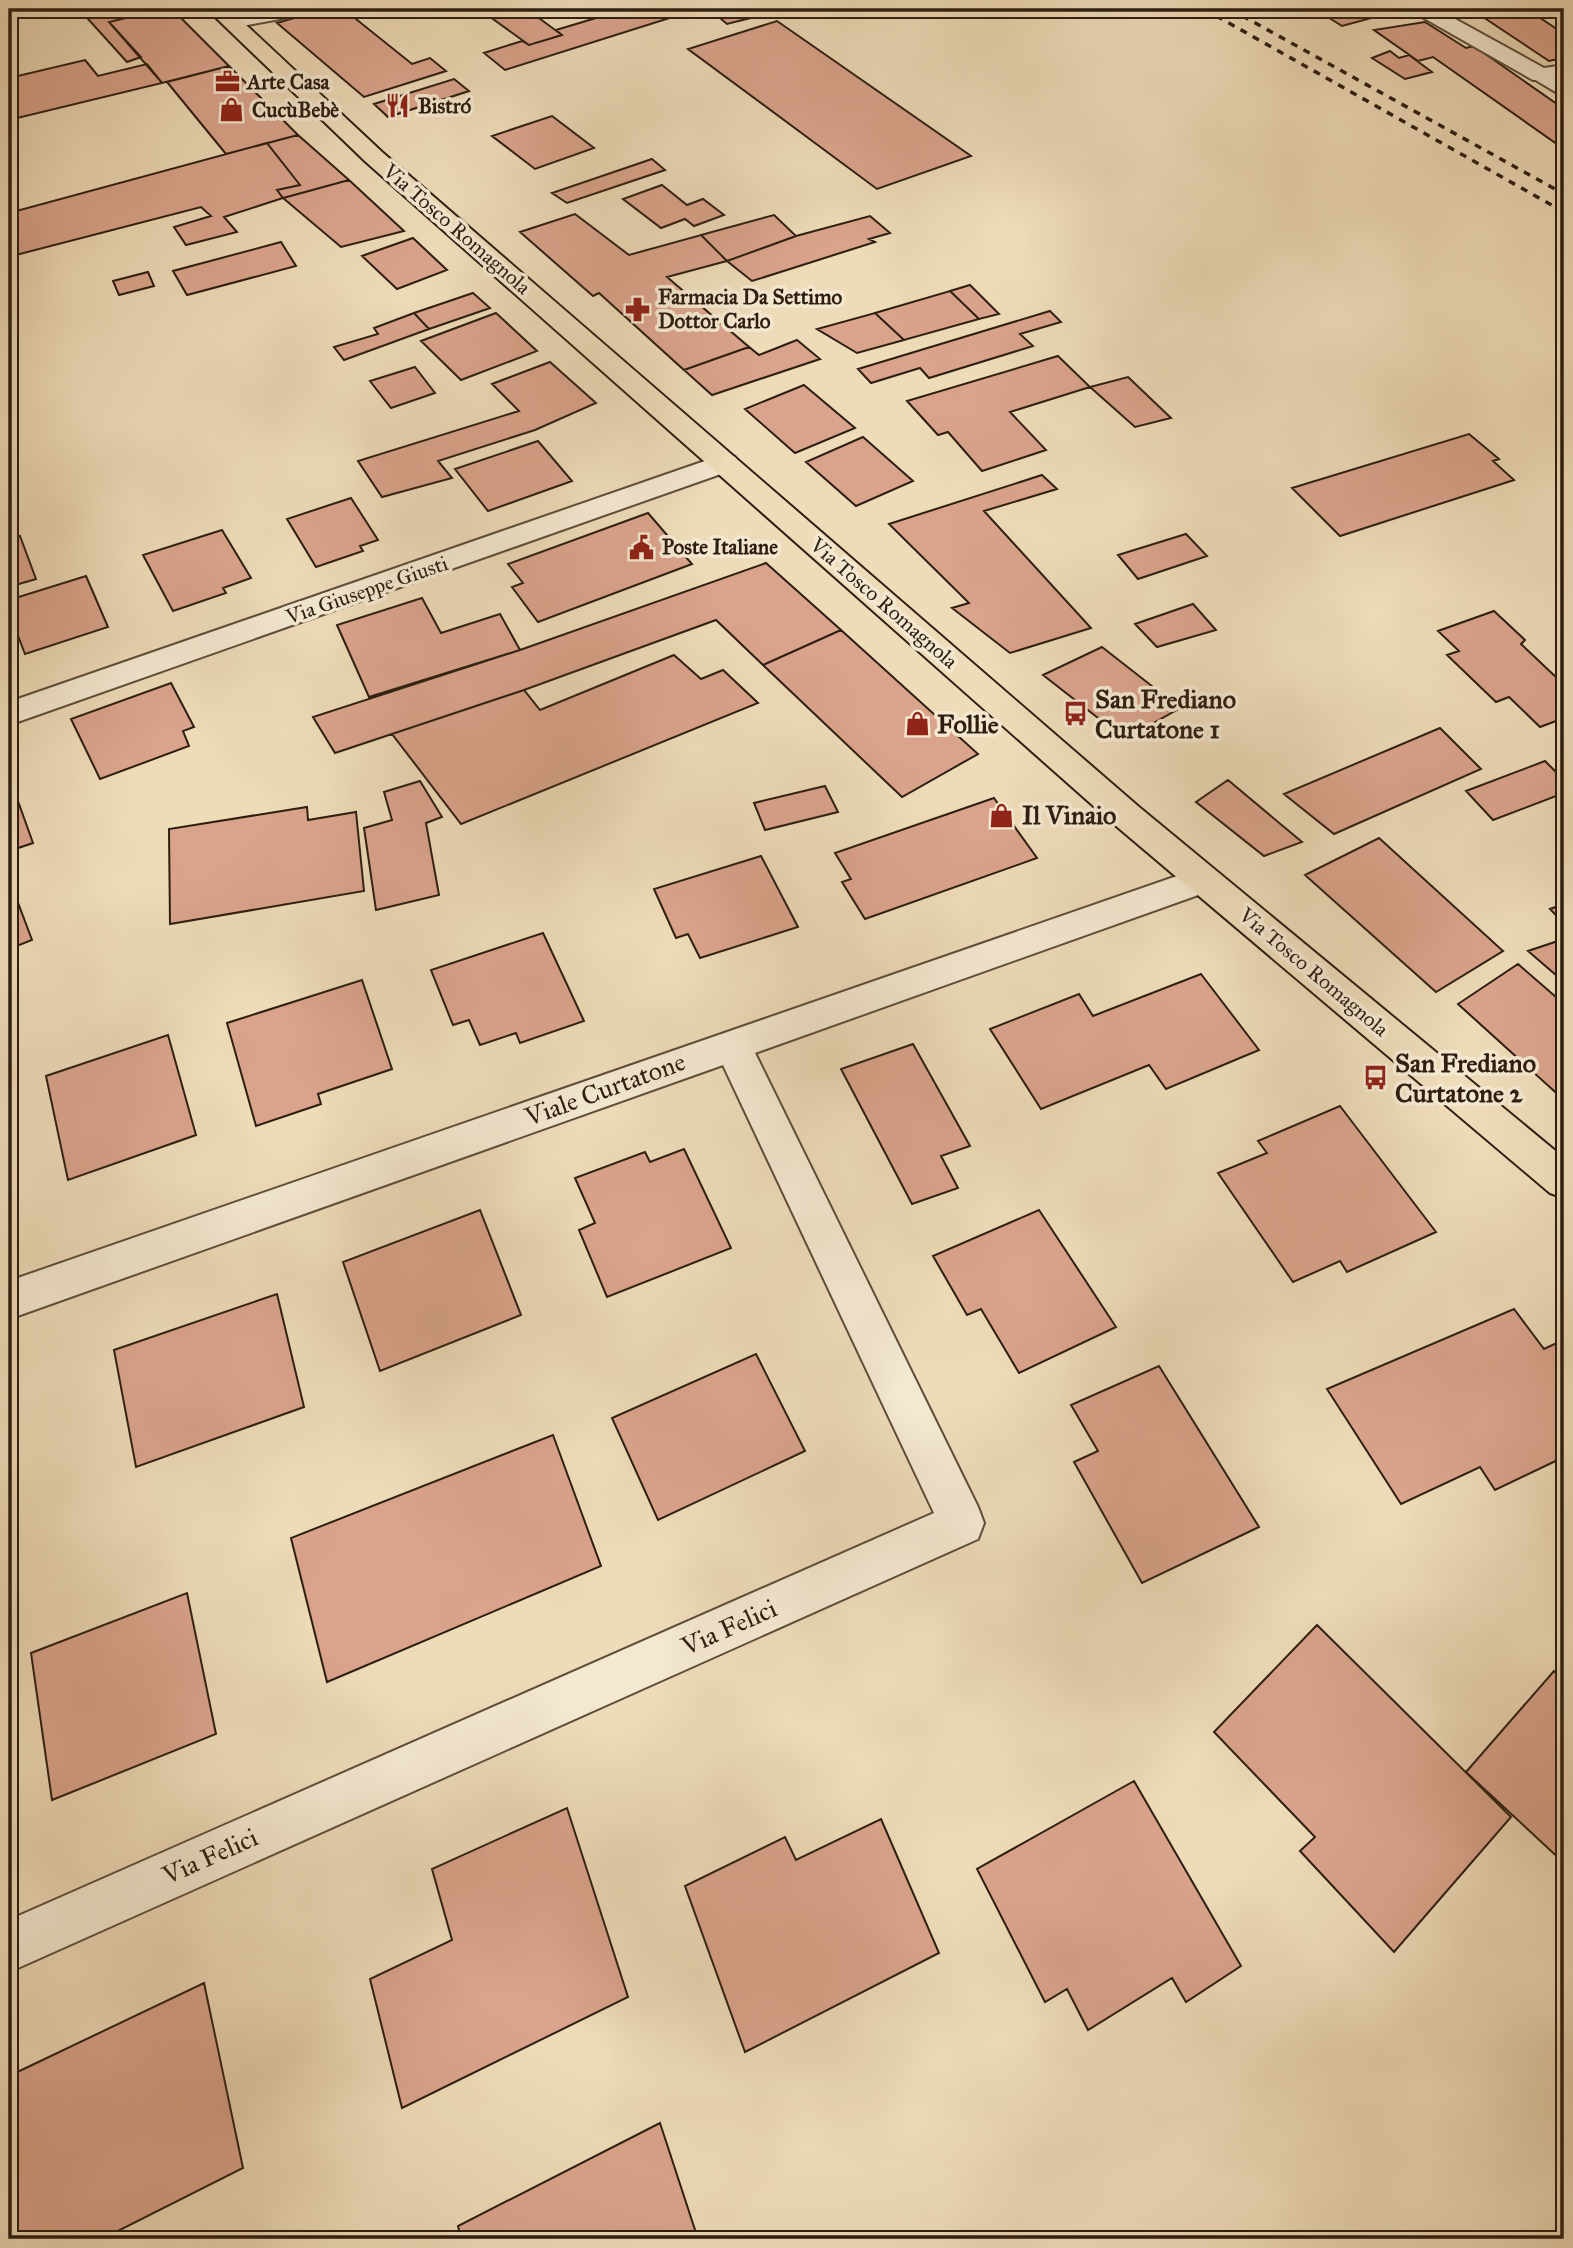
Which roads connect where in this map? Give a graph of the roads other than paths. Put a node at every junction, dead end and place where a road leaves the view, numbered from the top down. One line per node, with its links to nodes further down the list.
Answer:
1 (308, 9): 3 (lane)
2 (1422, 9): 5 (street)
3 (224, 16): 7 (main road, Via Tosco Romagnola)
4 (1564, 71): 5 (street)
5 (1541, 75): 6 (lane)
6 (1564, 91)
7 (725, 463): 8 (street, Via Giuseppe Giusti); 9 (main road, Via Tosco Romagnola)
8 (9, 714)
9 (1203, 880): 10 (street, Viale Curtatone); 11 (main road, Via Tosco Romagnola)
10 (732, 1044): 12 (street, Viale Curtatone); 13 (street, Via Felici)
11 (1564, 1181)
12 (9, 1300)
13 (9, 1946)

